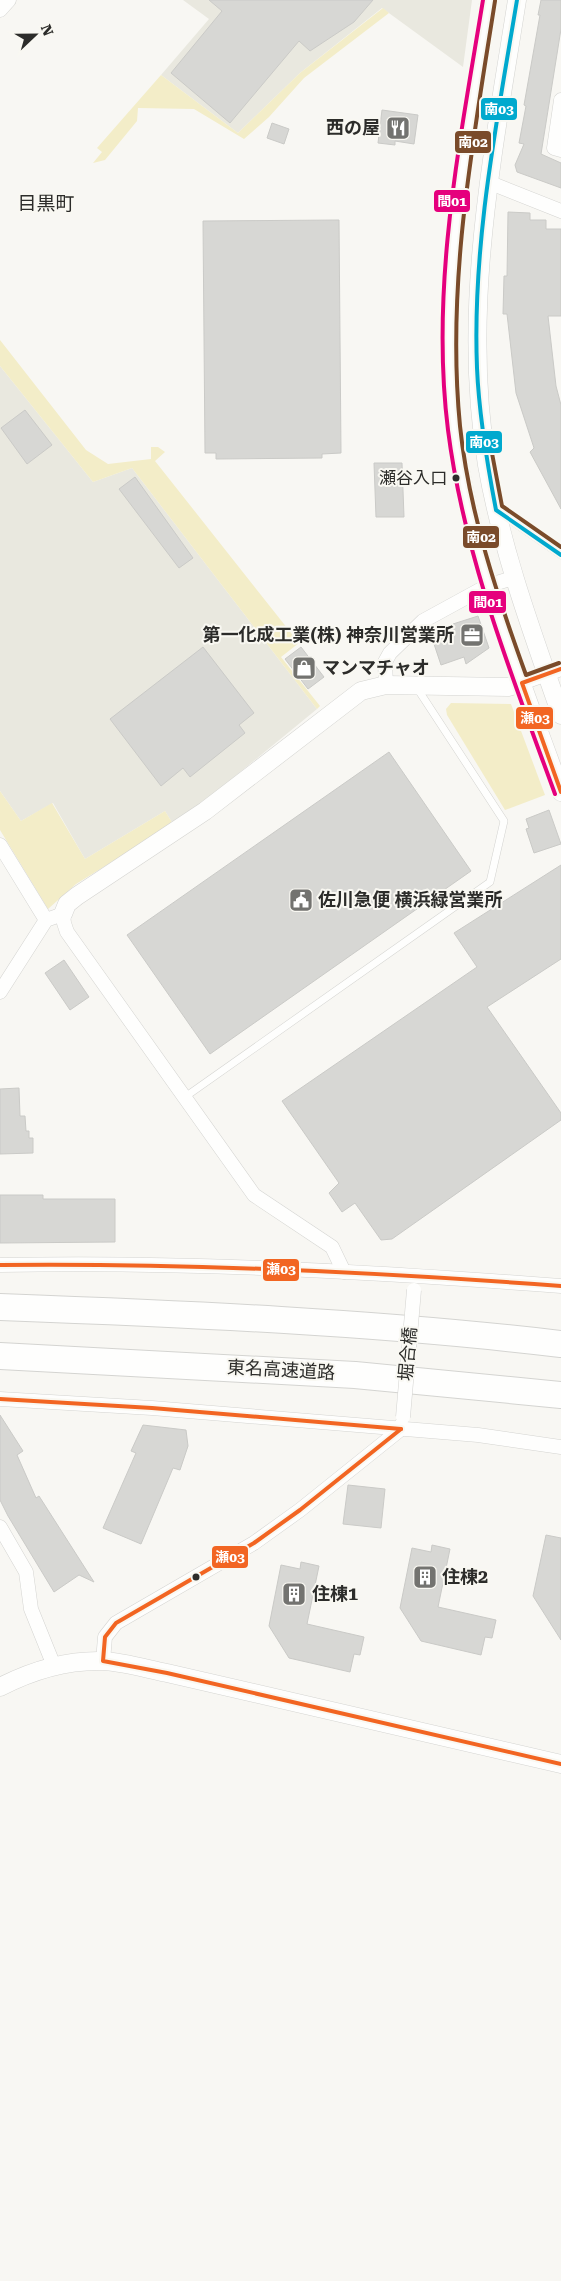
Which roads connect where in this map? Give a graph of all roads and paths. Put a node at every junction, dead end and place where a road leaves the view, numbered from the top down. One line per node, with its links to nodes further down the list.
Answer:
1 (9, 0): 4 (street)
2 (489, 0): 12 (street)
3 (517, 0): 7 (street)
4 (0, 10)
5 (561, 100): 6 (street)
6 (561, 150)
7 (488, 182): 8 (street); 9 (street)
8 (561, 210)
9 (496, 510): 10 (lane); 11 (street)
10 (561, 556)
11 (513, 578): 12 (street); 13 (street)
12 (487, 586): 14 (street); 15 (street)
13 (554, 672): 14 (street); 17 (street)
14 (522, 683): 16 (street); 18 (street)
15 (386, 685): 16 (street); 20 (street)
16 (416, 685): 23 (lane)
17 (561, 714)
18 (561, 792)
19 (0, 846): 21 (street)
20 (63, 914): 21 (street); 23 (street)
21 (46, 920): 22 (street)
22 (0, 992)
23 (185, 1097): 25 (street)
24 (0, 1265): 25 (street)
25 (344, 1272): 26 (street)
26 (415, 1275): 27 (street); 33 (street, 堀合橋, bridge)
27 (561, 1286)
28 (0, 1307): 29 (highway)
29 (561, 1344)
30 (0, 1356): 31 (highway, 東名高速道路)
31 (561, 1395)
32 (0, 1399): 33 (street)
33 (402, 1423): 34 (street); 36 (street)
34 (561, 1447)
35 (0, 1527): 37 (street)
36 (103, 1661): 37 (street); 39 (street)
37 (54, 1666): 38 (street)
38 (0, 1687)
39 (561, 1764)

